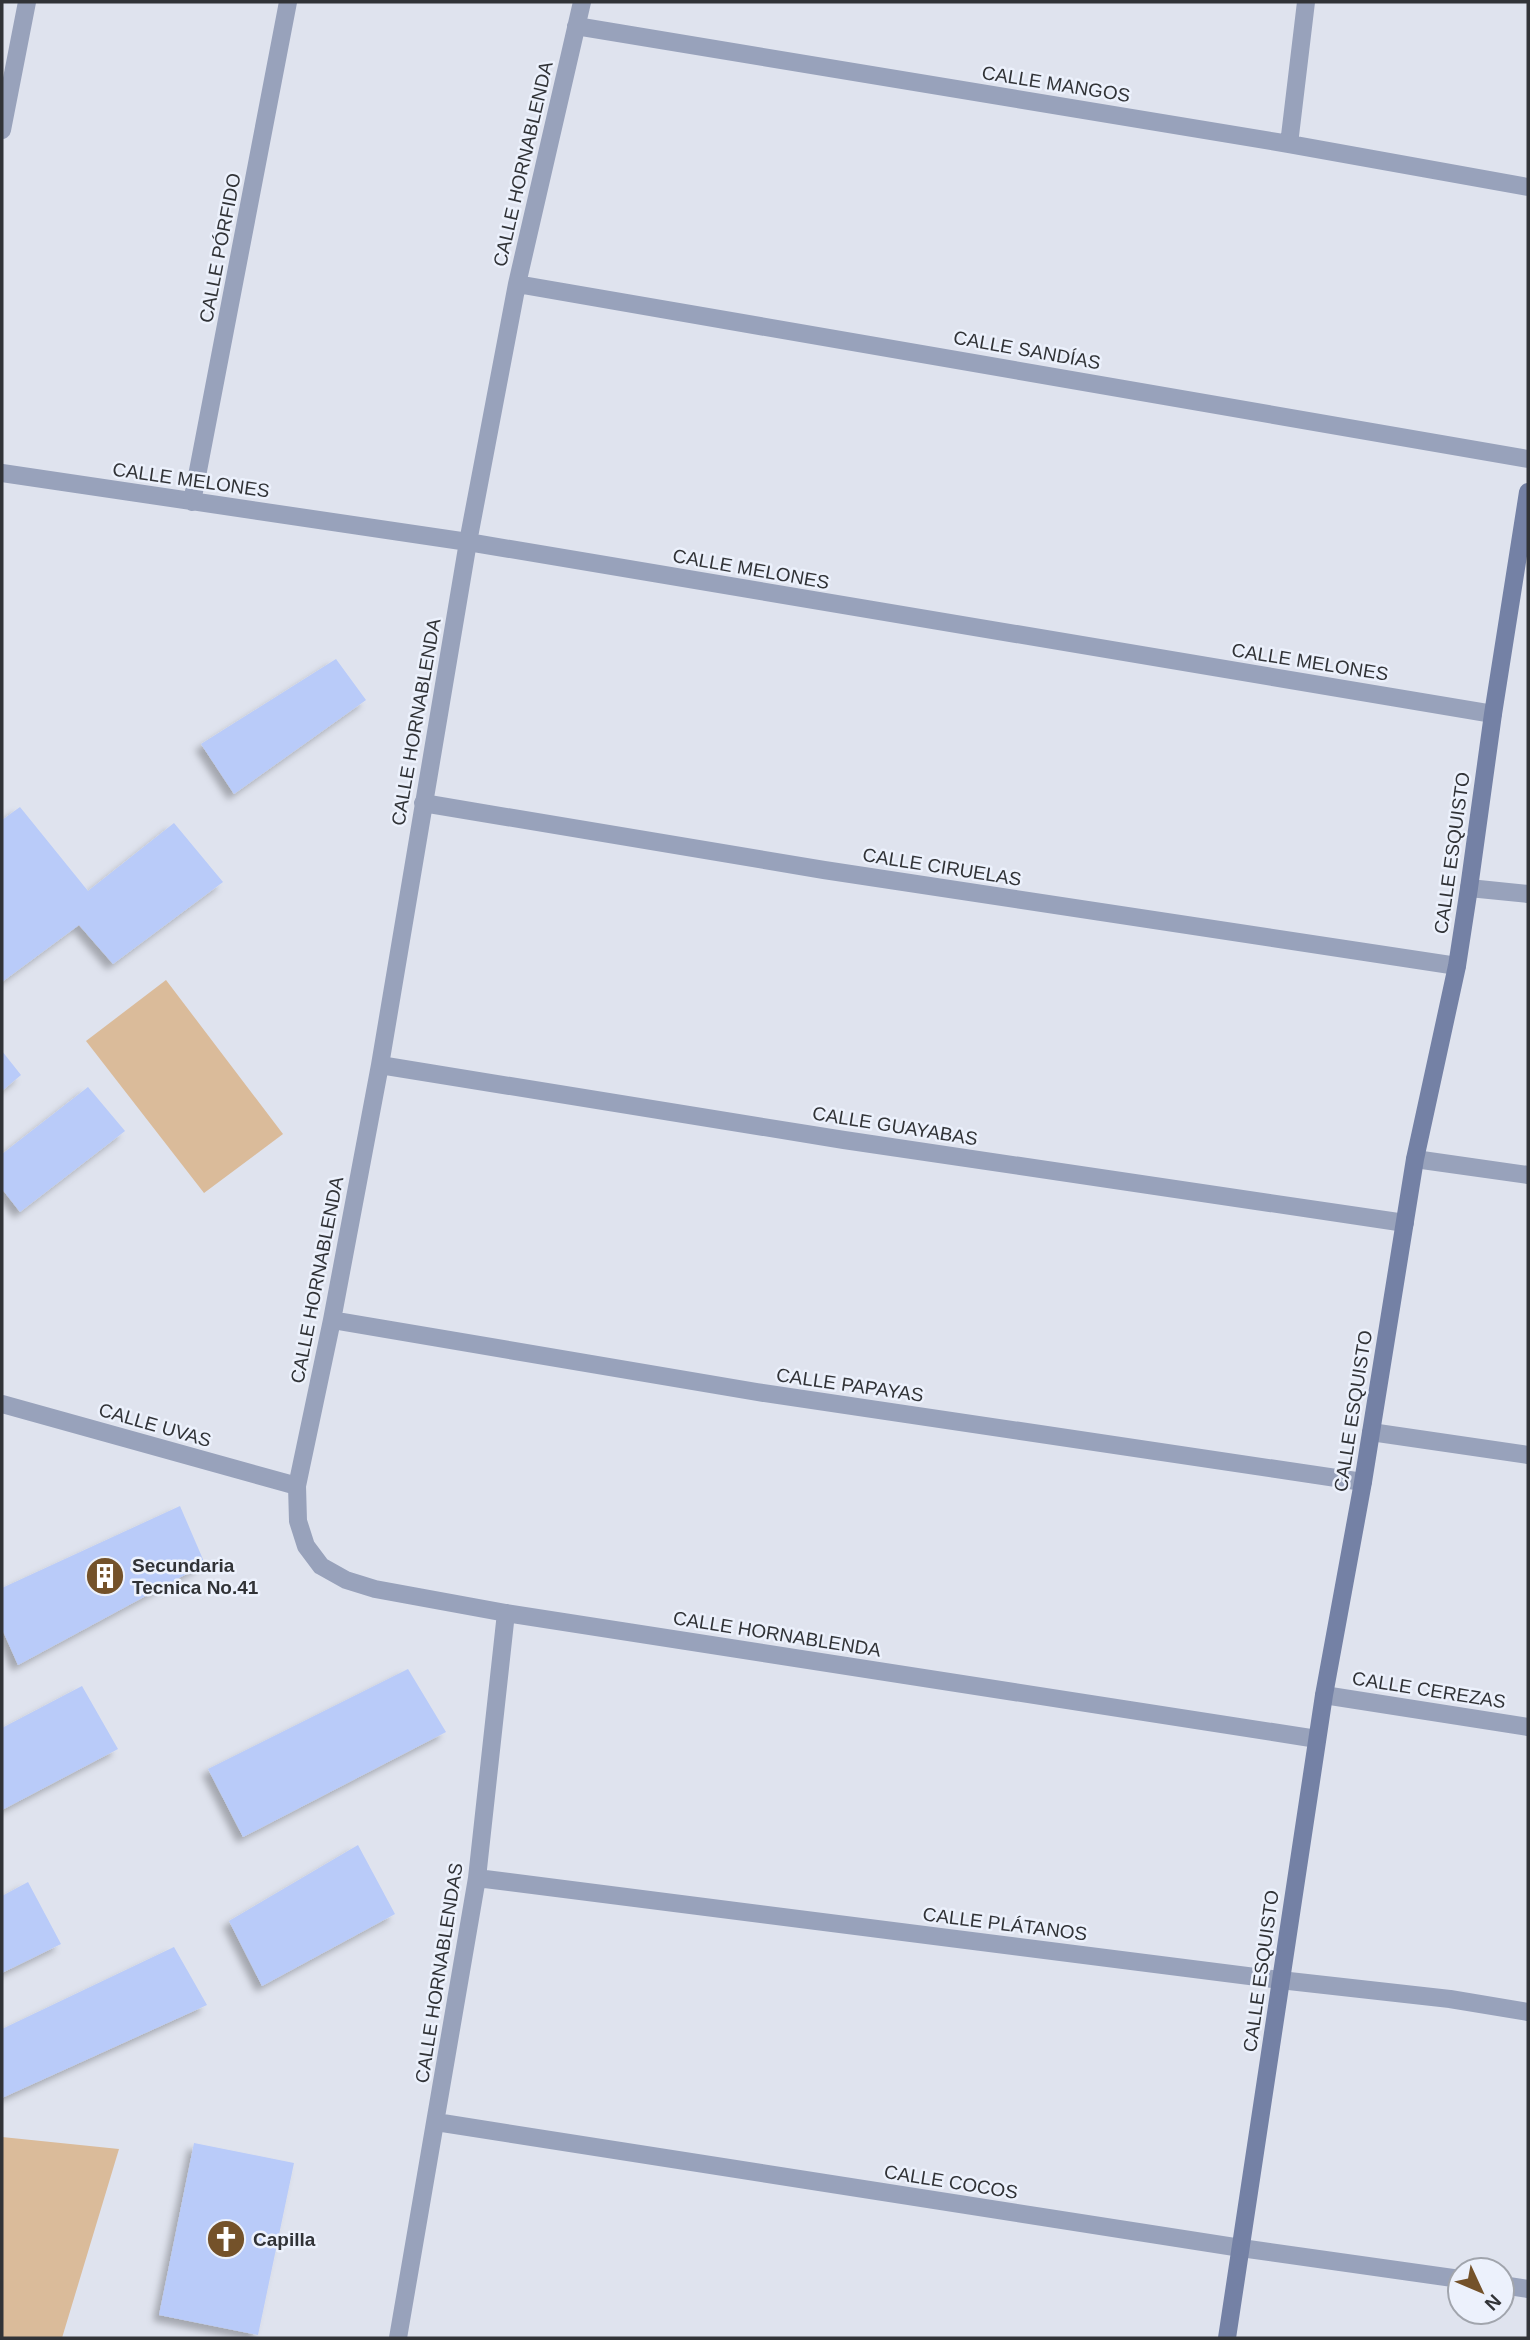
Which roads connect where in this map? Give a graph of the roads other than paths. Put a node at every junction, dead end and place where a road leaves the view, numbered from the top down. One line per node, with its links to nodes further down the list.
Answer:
1 (27, 2): 6 (street)
2 (288, 2): 13 (street, CALLE PÓRFIDO)
3 (582, 2): 5 (street, CALLE HORNABLENDA)
4 (1306, 2): 7 (street)
5 (576, 26): 7 (street, CALLE MANGOS); 9 (street, CALLE HORNABLENDA)
6 (2, 130)
7 (1289, 144): 8 (street, CALLE MANGOS)
8 (1528, 187)
9 (517, 284): 10 (street, CALLE SANDÍAS); 14 (street, CALLE HORNABLENDA)
10 (1528, 459)
11 (2, 473): 13 (street, CALLE MELONES)
12 (1528, 492): 15 (street, CALLE ESQUISTO)
13 (192, 502): 14 (street, CALLE MELONES)
14 (468, 542): 15 (street, CALLE MELONES); 16 (street, CALLE HORNABLENDA)
15 (1493, 713): 17 (street, CALLE ESQUISTO)
16 (423, 803): 19 (street, CALLE CIRUELAS); 20 (street, CALLE HORNABLENDA)
17 (1469, 888): 18 (street); 19 (street, CALLE ESQUISTO)
18 (1528, 894)
19 (1457, 966): 21 (street, CALLE ESQUISTO)
20 (380, 1065): 23 (street, CALLE GUAYABAS); 24 (street, CALLE HORNABLENDA)
21 (1415, 1159): 22 (street); 23 (street, CALLE ESQUISTO)
22 (1528, 1175)
23 (1405, 1223): 26 (street, CALLE ESQUISTO)
24 (332, 1320): 28 (street, CALLE PAPAYAS); 29 (street, CALLE HORNABLENDA)
25 (2, 1404): 29 (street, CALLE UVAS)
26 (1371, 1432): 27 (street); 28 (street, CALLE ESQUISTO)
27 (1528, 1455)
28 (1363, 1482): 31 (street, CALLE ESQUISTO)
29 (297, 1486): 30 (street, CALLE HORNABLENDA)
30 (506, 1613): 33 (street, CALLE HORNABLENDA); 34 (street, CALLE HORNABLENDAS)
31 (1324, 1695): 32 (street, CALLE CEREZAS); 33 (street, CALLE ESQUISTO)
32 (1528, 1727)
33 (1317, 1740): 35 (street, CALLE ESQUISTO)
34 (477, 1878): 35 (street, CALLE PLÁTANOS); 37 (street, CALLE HORNABLENDAS)
35 (1280, 1980): 36 (street, CALLE PLÁTANOS); 38 (street, CALLE ESQUISTO)
36 (1528, 2012)
37 (436, 2122): 38 (street, CALLE COCOS); 40 (street, CALLE HORNABLENDAS)
38 (1241, 2248): 39 (street, CALLE COCOS); 41 (street, CALLE ESQUISTO)
39 (1446, 2277)
40 (398, 2338)
41 (1227, 2338)

